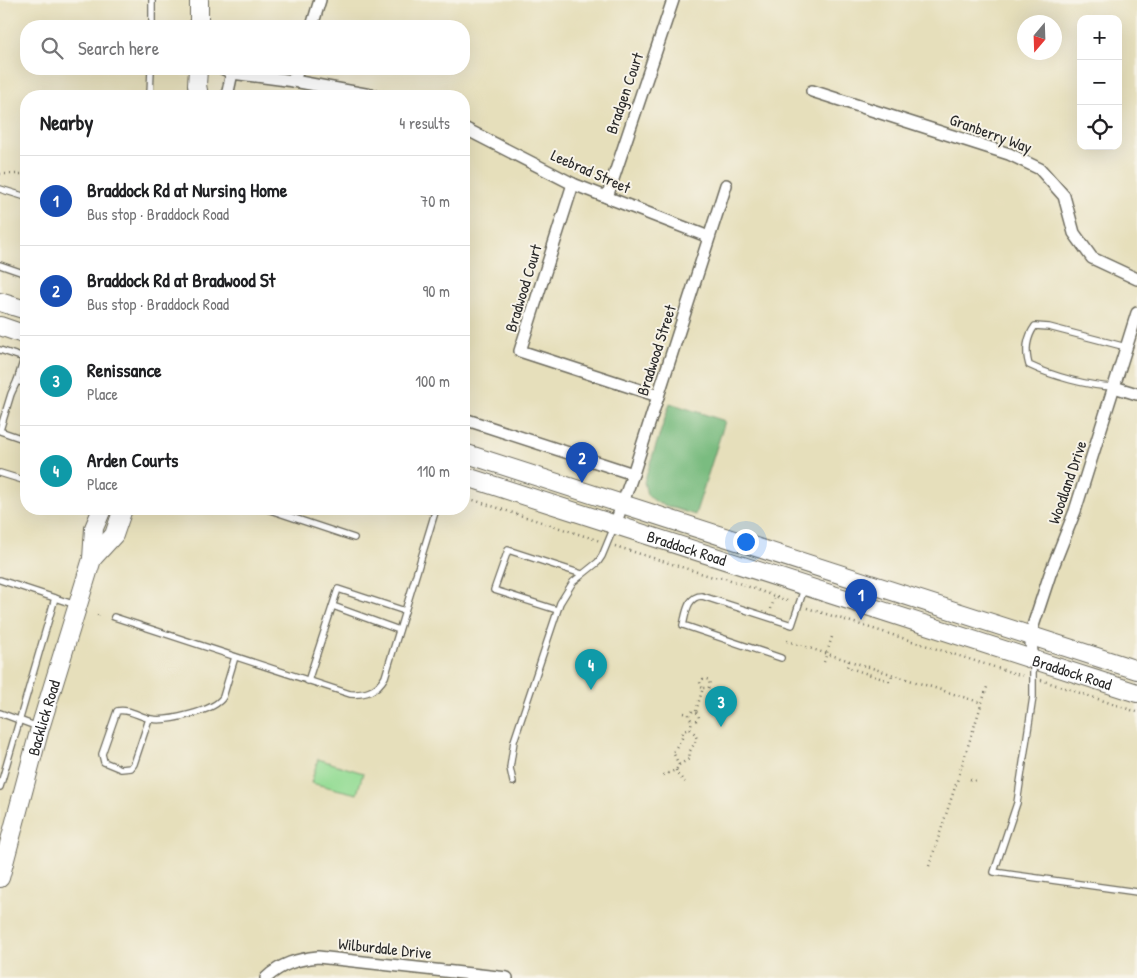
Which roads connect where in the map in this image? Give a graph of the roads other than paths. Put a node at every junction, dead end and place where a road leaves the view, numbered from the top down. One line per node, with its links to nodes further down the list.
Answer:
1 (152, 0): 5 (lane)
2 (199, 0): 6 (main road)
3 (320, 0): 7 (street)
4 (673, 0): 22 (street, Bradgen Court)
5 (152, 20)
6 (199, 20)
7 (314, 20)
8 (151, 75): 13 (lane)
9 (228, 75): 14 (street)
10 (254, 75): 12 (street)
11 (296, 75): 12 (street)
12 (294, 81): 15 (street)
13 (150, 90)
14 (227, 90)
15 (343, 90)
16 (812, 91): 26 (street, Granberry Way)
17 (470, 131): 18 (street, Leebrad Street)
18 (573, 184): 22 (street, Leebrad Street); 40 (street, Bradwood Court)
19 (726, 185): 23 (street, Bradwood Street)
20 (0, 189): 21 (lane)
21 (20, 195)
22 (607, 197): 23 (street, Leebrad Street)
23 (709, 237): 40 (street, Bradwood Street)
24 (0, 265): 25 (lane)
25 (20, 272)
26 (1137, 279)
27 (0, 302): 28 (main road)
28 (20, 308)
29 (1137, 313): 32 (street, Woodland Drive)
30 (0, 326): 31 (main road)
31 (20, 332)
32 (1126, 347): 38 (street, Woodland Drive); 38 (lane)
33 (0, 350): 34 (lane)
34 (20, 354)
35 (20, 371): 36 (lane)
36 (17, 381): 37 (lane); 42 (lane)
37 (20, 382)
38 (1114, 387): 39 (street); 67 (street, Woodland Drive)
39 (1137, 394)
40 (658, 396): 46 (street, Bradwood Street)
41 (470, 421): 46 (street)
42 (0, 430): 43 (lane)
43 (20, 438)
44 (470, 455): 49 (main road, Braddock Road)
45 (0, 473): 48 (lane)
46 (633, 474): 49 (street, Bradwood Street)
47 (470, 478): 54 (main road, Braddock Road)
48 (20, 479)
49 (622, 504): 54 (street, Bradwood Street); 67 (main road, Braddock Road)
50 (99, 515): 56 (main road, Backlick Road)
51 (121, 515): 56 (main road, Backlick Road)
52 (285, 515): 55 (lane)
53 (434, 515): 64 (lane)
54 (615, 525): 57 (lane); 59 (main road, Braddock Road)
55 (354, 538)
56 (92, 559): 61 (main road, Backlick Road)
57 (582, 574): 63 (lane); 63 (lane)
58 (0, 580): 60 (lane)
59 (804, 586): 69 (lane); 70 (main road, Braddock Road)
60 (55, 598): 61 (lane); 75 (lane)
61 (78, 606): 77 (main road, Backlick Road)
62 (332, 606): 64 (lane); 66 (lane); 72 (lane)
63 (556, 610): 78 (lane)
64 (405, 611): 66 (lane)
65 (114, 617): 68 (lane)
66 (399, 630): 72 (lane)
67 (1030, 635): 70 (street, Woodland Drive); 71 (main road, Braddock Road)
68 (235, 657): 72 (lane); 76 (lane)
69 (781, 658)
70 (1033, 660): 73 (main road, Braddock Road); 81 (lane)
71 (1137, 670)
72 (308, 681)
73 (1137, 693)
74 (0, 713): 75 (lane)
75 (20, 719): 77 (lane); 79 (lane)
76 (149, 719): 76 (lane)
77 (40, 728): 80 (main road, Backlick Road)
78 (513, 782)
79 (0, 787)
80 (0, 878)
81 (1137, 892)
82 (266, 978): 83 (street, Wilburdale Drive)
83 (507, 978)

